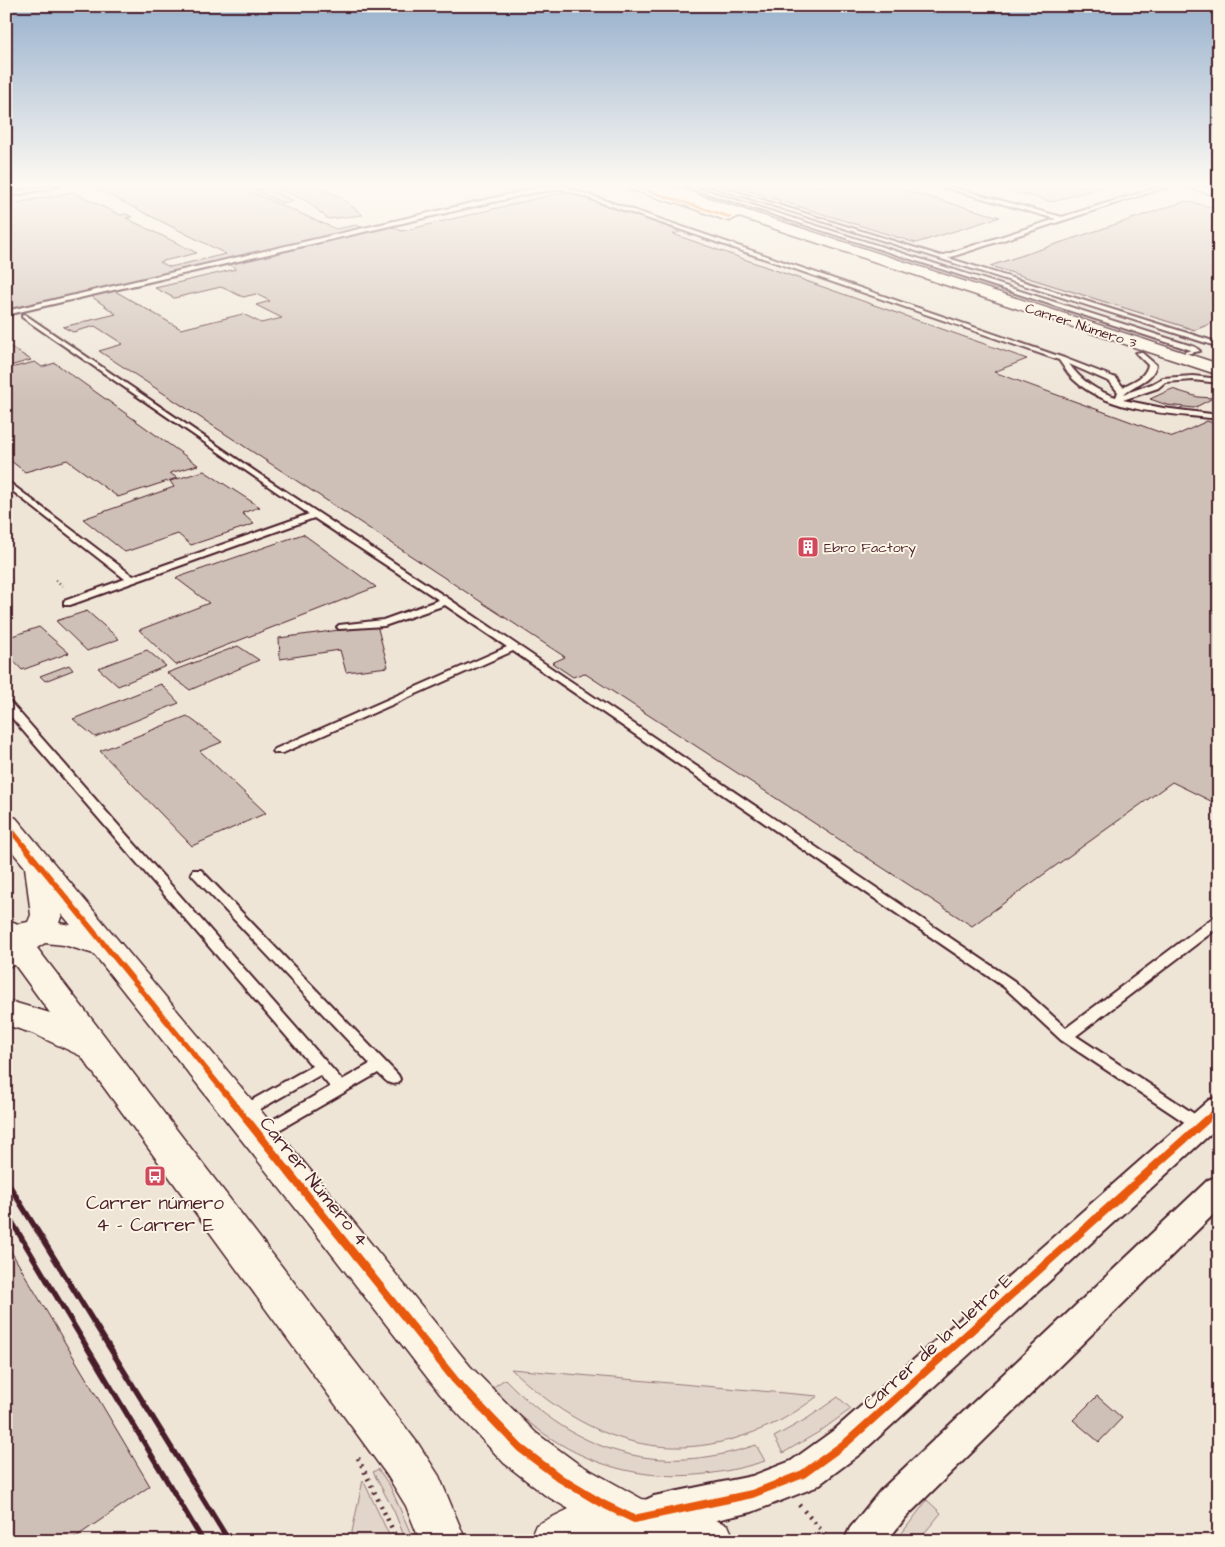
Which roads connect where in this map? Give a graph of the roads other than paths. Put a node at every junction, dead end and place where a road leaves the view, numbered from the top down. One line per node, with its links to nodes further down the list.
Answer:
1 (240, 258): 9 (lane)
2 (768, 258): 17 (lane)
3 (855, 258): 15 (main road, Carrer Número 3)
4 (878, 258): 11 (main road, Carrer Número 3)
5 (915, 258): 8 (lane)
6 (938, 258): 8 (lane)
7 (946, 258): 12 (lane)
8 (927, 262): 14 (lane)
9 (6, 313)
10 (24, 316): 24 (lane)
11 (1113, 336): 14 (main road); 18 (main road, Carrer Número 3)
12 (1206, 340): 13 (lane); 14 (lane)
13 (1219, 345)
14 (1189, 350): 16 (main road)
15 (1139, 352): 19 (main road, Carrer Número 3); 20 (lane)
16 (1219, 354)
17 (1062, 360): 20 (lane); 21 (lane)
18 (1219, 370)
19 (1219, 380): 21 (lane)
20 (1121, 390): 21 (lane)
21 (1117, 400): 22 (lane)
22 (1219, 417)
23 (6, 482): 25 (lane)
24 (315, 515): 25 (lane); 26 (lane)
25 (131, 579): 27 (lane)
26 (446, 601): 28 (lane); 29 (lane)
27 (67, 604)
28 (342, 627)
29 (513, 648): 31 (lane); 39 (lane)
30 (6, 704): 42 (lane)
31 (279, 751)
32 (6, 824): 33 (main road, Carrer Número 4)
33 (40, 866): 36 (main road); 37 (main road, Carrer Número 4)
34 (198, 873): 41 (lane)
35 (1219, 920): 39 (lane)
36 (15, 939): 37 (main road); 40 (main road)
37 (104, 946): 46 (main road, Carrer Número 4)
38 (6, 1012): 40 (main road)
39 (1066, 1036): 45 (lane)
40 (94, 1048): 49 (main road)
41 (380, 1065): 43 (lane); 44 (lane)
42 (322, 1067): 44 (lane); 46 (lane)
43 (393, 1079)
44 (341, 1089): 46 (lane)
45 (1210, 1116): 48 (street, Carrer de la Lletra E)
46 (250, 1124): 48 (main road, Carrer Número 4)
47 (1219, 1189): 52 (street)
48 (634, 1519): 50 (main road); 51 (main road)
49 (443, 1541)
50 (552, 1541)
51 (712, 1541)
52 (863, 1541)

